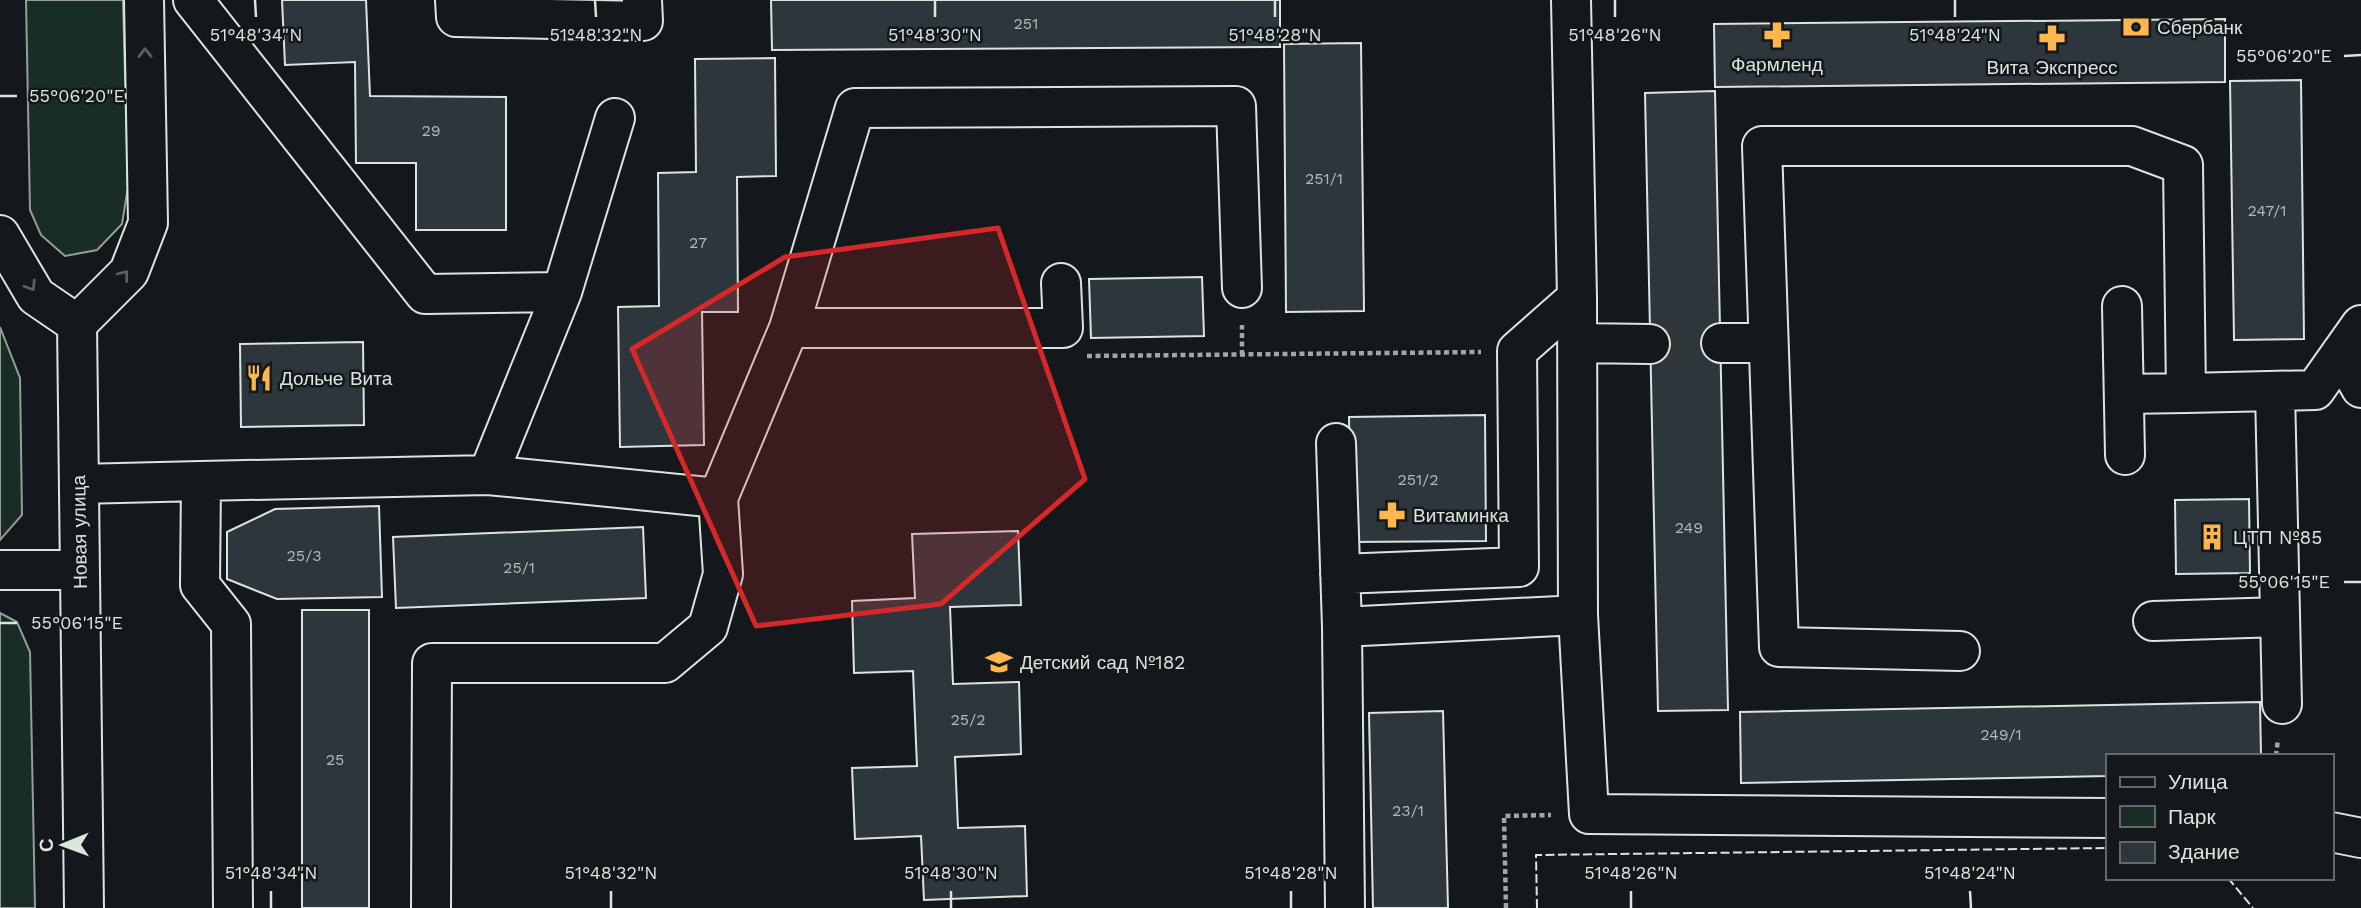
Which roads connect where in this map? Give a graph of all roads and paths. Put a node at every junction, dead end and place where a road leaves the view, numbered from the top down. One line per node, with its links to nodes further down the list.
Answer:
1 (144, 0): 13 (main road, one-way to 1)
2 (193, 0): 10 (main road)
3 (456, 0): 4 (main road)
4 (642, 0)
5 (1571, 0): 11 (main road)
6 (615, 118): 10 (main road)
7 (0, 235): 13 (main road, one-way to 13)
8 (1061, 283): 14 (main road)
9 (1242, 288): 14 (main road)
10 (562, 292): 28 (main road)
11 (1577, 298): 16 (main road); 20 (main road)
12 (2122, 306): 25 (main road)
13 (77, 324): 30 (main road, Новая улица)
14 (789, 328): 31 (main road)
15 (2351, 339): 22 (main road); 23 (main road)
16 (1578, 343): 19 (main road); 35 (main road)
17 (1721, 343): 18 (main road)
18 (1768, 343): 24 (main road); 39 (main road)
19 (1650, 344)
20 (1517, 351): 21 (path); 34 (main road)
21 (1078, 356)
22 (2361, 388)
23 (2275, 391): 24 (main road); 36 (main road)
24 (2186, 393): 25 (main road)
25 (2124, 394): 27 (main road)
26 (1336, 443): 34 (main road)
27 (2125, 455)
28 (488, 475): 29 (main road); 31 (main road)
29 (201, 481): 30 (main road); 46 (main road)
30 (79, 484): 33 (main road, Новая улица)
31 (718, 498): 47 (main road)
32 (0, 570): 33 (main road)
33 (79, 570): 45 (main road, Новая улица)
34 (1340, 573): 38 (main road)
35 (1578, 615): 38 (main road); 41 (main road)
36 (2280, 617): 37 (main road); 40 (main road)
37 (2153, 621)
38 (1342, 627): 48 (main road)
39 (1960, 651)
40 (2282, 704)
41 (1589, 814): 42 (main road); 49 (path)
42 (2106, 818)
43 (2333, 832): 44 (main road)
44 (2361, 838)
45 (84, 908)
46 (233, 908)
47 (431, 908)
48 (1345, 908)
49 (1506, 908)

